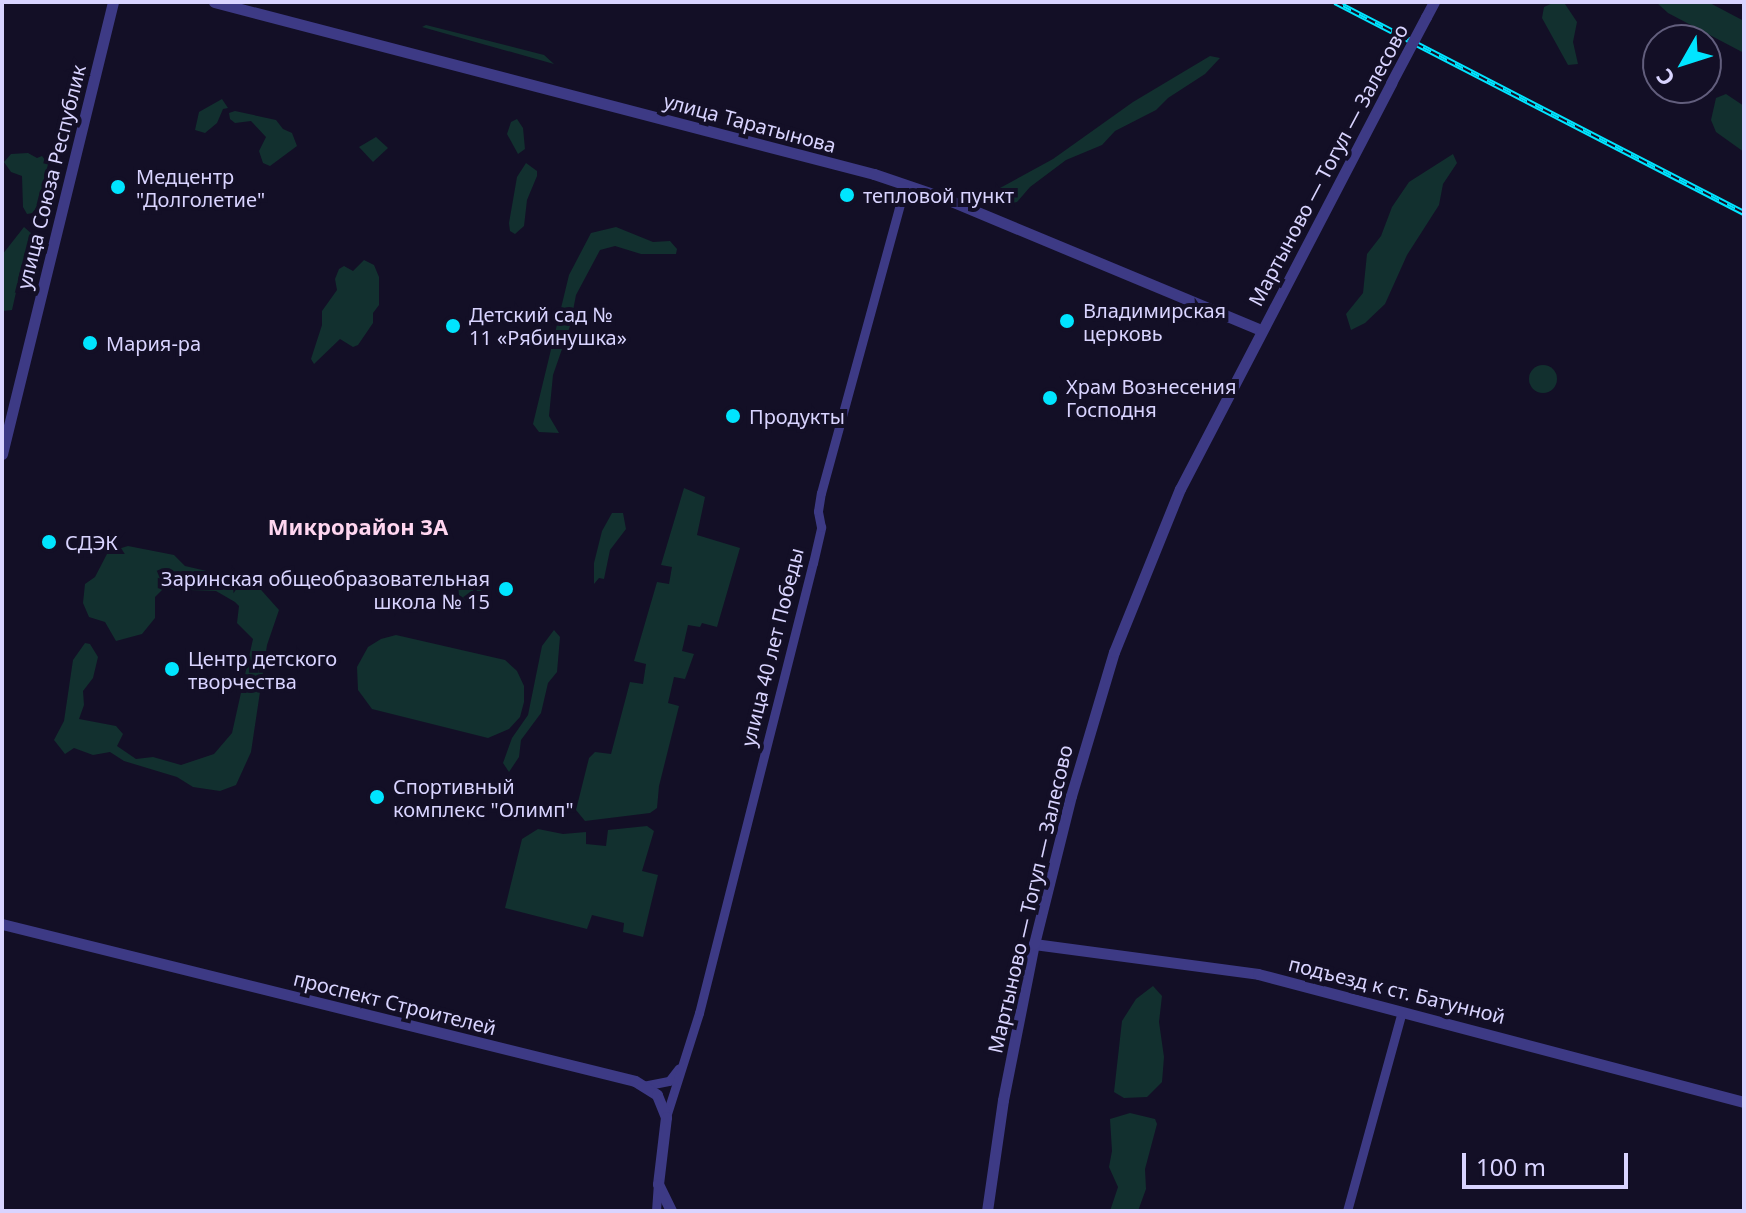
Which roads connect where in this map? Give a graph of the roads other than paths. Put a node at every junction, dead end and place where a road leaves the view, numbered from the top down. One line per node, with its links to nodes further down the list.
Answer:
1 (113, 2): 6 (street, улица Союза Республик)
2 (214, 2): 4 (street, улица Таратынова)
3 (1434, 2): 5 (street, Мартыново — Тогул — Залесово, bridge)
4 (905, 185): 5 (street, улица Таратынова); 10 (street, улица 40 лет Победы)
5 (1261, 330): 8 (street, Мартыново — Тогул — Залесово)
6 (2, 454)
7 (2, 924): 11 (street, проспект Строителей)
8 (1034, 944): 9 (street, подъезд к ст. Батунной); 17 (street, Мартыново — Тогул — Залесово)
9 (1402, 1012): 12 (street, подъезд к ст. Батунной); 18 (street)
10 (685, 1058): 11 (street); 13 (street, улица 40 лет Победы)
11 (643, 1086): 13 (street)
12 (1744, 1102)
13 (666, 1117): 14 (street)
14 (658, 1184): 15 (street); 16 (street)
15 (656, 1211)
16 (671, 1211)
17 (987, 1211)
18 (1347, 1211)

